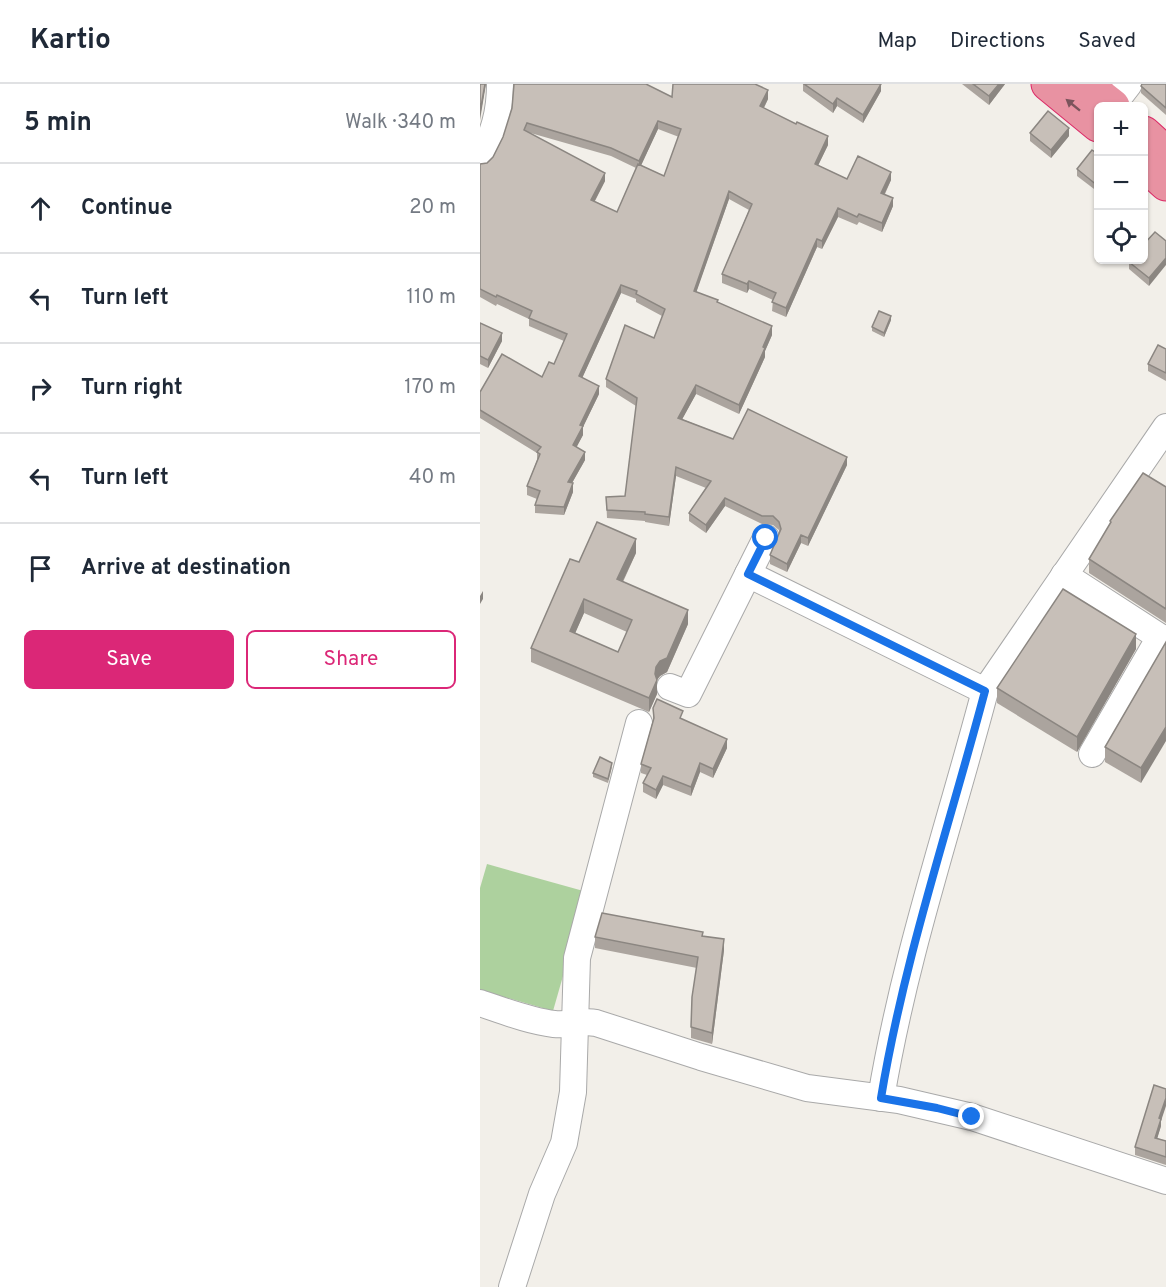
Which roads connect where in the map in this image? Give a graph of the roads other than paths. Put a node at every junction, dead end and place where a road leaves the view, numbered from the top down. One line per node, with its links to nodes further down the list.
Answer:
1 (500, 84): 9 (street)
2 (1048, 84): 7 (highway, one-way to 2)
3 (1085, 84): 5 (highway)
4 (1129, 84): 6 (street)
5 (1107, 102)
6 (1115, 102)
7 (1094, 122)
8 (1148, 144): 10 (highway)
9 (480, 158)
10 (1160, 169)
11 (1166, 427): 14 (street)
12 (766, 538): 13 (street)
13 (748, 574): 16 (street); 17 (street)
14 (1064, 575): 15 (street); 17 (street)
15 (1163, 639): 19 (street)
16 (670, 687)
17 (985, 691): 22 (street)
18 (639, 723): 21 (street)
19 (1092, 754)
20 (480, 1003): 21 (street)
21 (575, 1024): 22 (street); 24 (street)
22 (881, 1098): 23 (street)
23 (1166, 1181)
24 (512, 1287)

